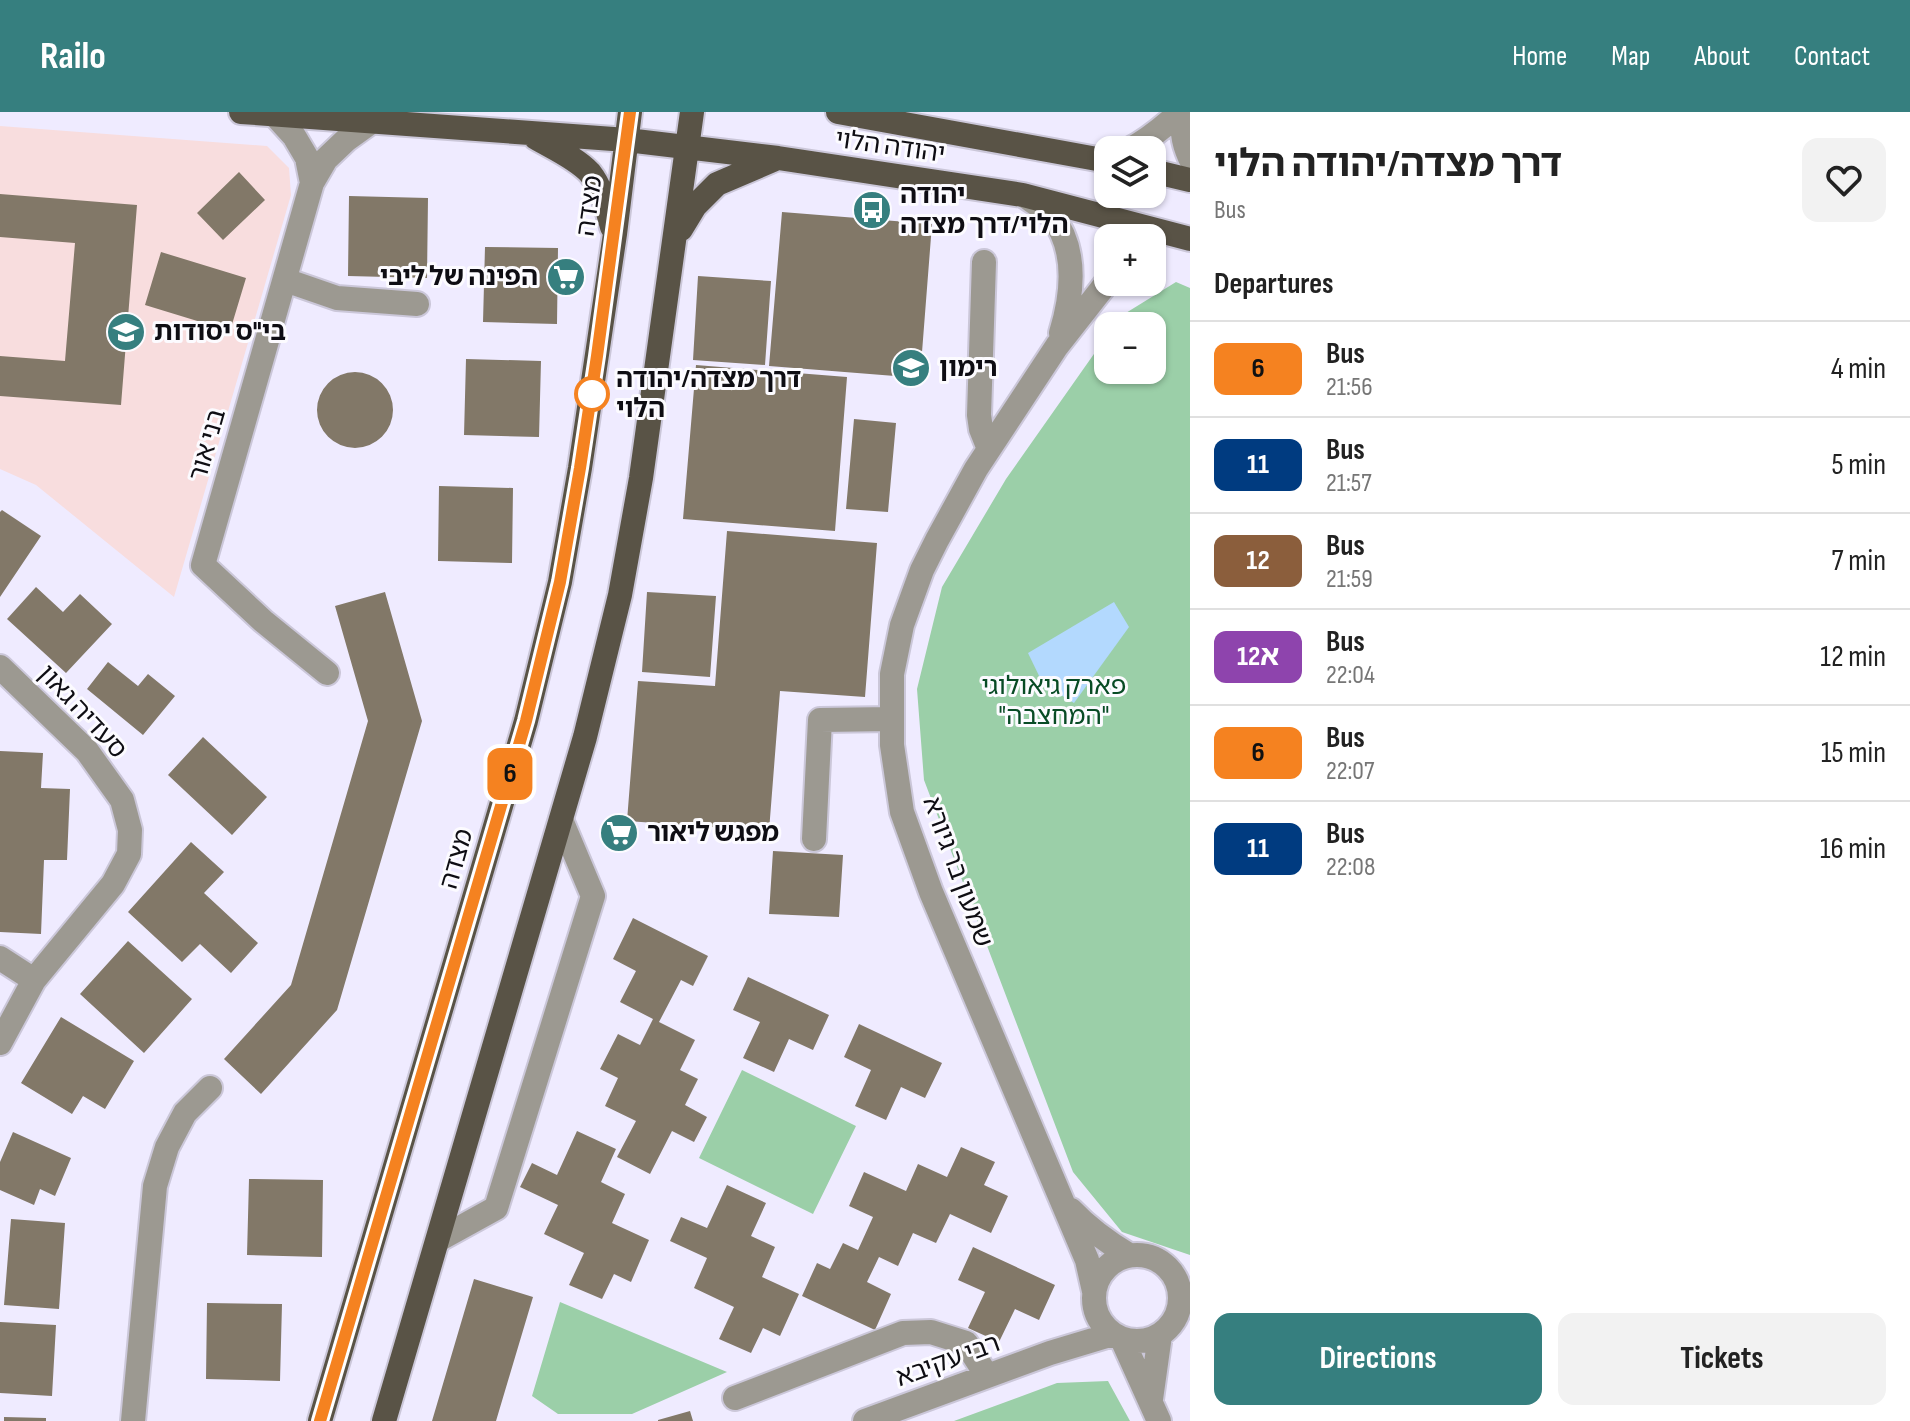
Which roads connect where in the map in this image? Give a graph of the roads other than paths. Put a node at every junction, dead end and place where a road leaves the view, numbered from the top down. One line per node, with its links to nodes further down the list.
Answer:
1 (241, 112): 7 (main road, יהודה הלוי)
2 (630, 112): 11 (main road, מצדה)
3 (692, 112): 12 (main road)
4 (838, 112): 14 (main road, יהודה הלוי)
5 (1180, 112): 10 (street)
6 (1187, 112): 15 (street)
7 (274, 114): 8 (main road, יהודה הלוי); 18 (street)
8 (371, 122): 9 (main road, יהודה הלוי); 18 (street, בני אור)
9 (526, 133): 11 (main road, יהודה הלוי); 20 (main road)
10 (1150, 136)
11 (627, 140): 12 (main road, יהודה הלוי); 20 (main road, מצדה)
12 (688, 147): 13 (main road, יהודה הלוי); 21 (main road)
13 (778, 158): 19 (main road, יהודה הלוי); 21 (main road)
14 (1094, 158)
15 (1190, 158)
16 (1166, 174): 17 (main road)
17 (1190, 180)
18 (312, 183): 24 (street, בני אור)
19 (1023, 195): 22 (main road, יהודה הלוי); 27 (street, שמעון בר גיורא)
20 (615, 234): 50 (main road, מצדה)
21 (676, 238): 32 (main road)
22 (1172, 239)
23 (984, 262): 28 (street)
24 (285, 280): 26 (street); 30 (street, בני אור)
25 (1096, 296): 27 (street, שמעון בר גיורא)
26 (417, 304)
27 (1057, 346): 28 (street, שמעון בר גיורא)
28 (989, 449): 31 (street, שמעון בר גיורא)
29 (0, 667): 35 (street, סעדיה גאון)
30 (327, 673)
31 (892, 719): 33 (street); 38 (street, שמעון בר גיורא)
32 (561, 820): 39 (main road); 39 (street)
33 (814, 839)
34 (0, 958): 35 (street)
35 (34, 980): 36 (street, סעדיה גאון)
36 (0, 1043)
37 (210, 1088): 49 (street)
38 (1062, 1200): 40 (street, שמעון בר גיורא); 42 (street, שמעון בר גיורא)
39 (438, 1240): 51 (main road)
40 (1129, 1255): 41 (street); 42 (street)
41 (1180, 1272): 43 (street)
42 (1094, 1298): 44 (street); 45 (street, רבי עקיבא)
43 (1173, 1327): 44 (street); 48 (street)
44 (1118, 1336): 45 (street, רבי עקיבא); 48 (street)
45 (1050, 1353): 46 (street, רבי עקיבא)
46 (987, 1376): 47 (street); 52 (street, רבי עקיבא)
47 (735, 1398)
48 (1155, 1411)
49 (133, 1421)
50 (320, 1421)
51 (384, 1421)
52 (865, 1421)

